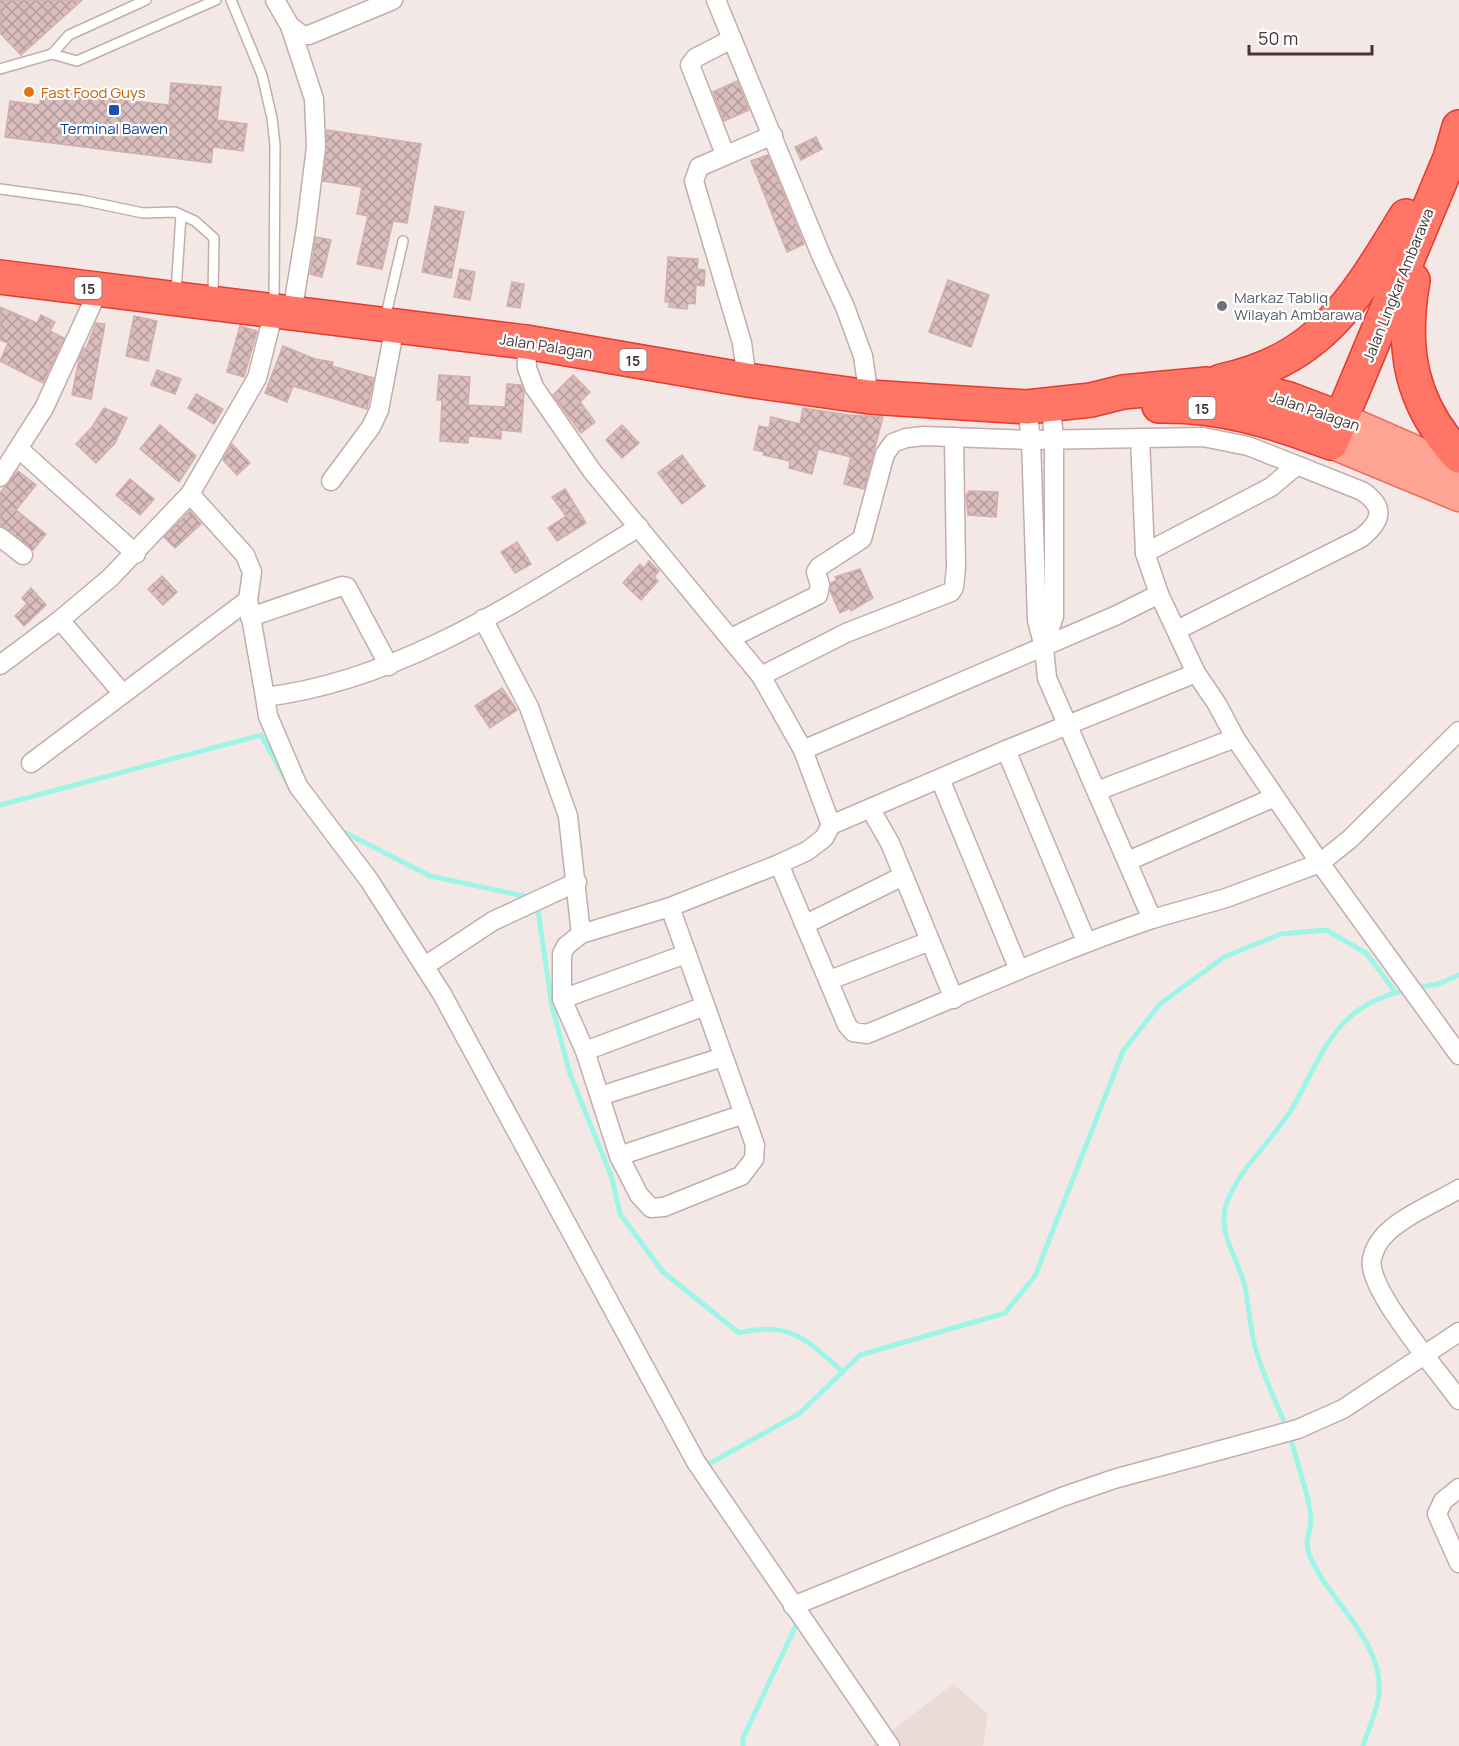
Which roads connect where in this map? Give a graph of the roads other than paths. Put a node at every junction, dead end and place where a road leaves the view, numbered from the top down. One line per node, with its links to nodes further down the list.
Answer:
1 (146, 0): 9 (lane)
2 (216, 0): 9 (lane)
3 (231, 0): 23 (lane)
4 (275, 0): 7 (street)
5 (393, 0): 7 (street)
6 (716, 0): 8 (street)
7 (290, 26): 23 (street)
8 (732, 39): 13 (street); 14 (street)
9 (52, 54): 10 (lane)
10 (0, 69)
11 (1459, 111): 17 (highway, Jalan Lingkar Ambarawa / 15)
12 (1459, 127): 17 (highway, Jalan Lingkar Ambarawa / 15)
13 (773, 135): 14 (street); 28 (street)
14 (725, 154): 26 (street)
15 (0, 189): 16 (lane)
16 (181, 215): 21 (lane); 22 (lane)
17 (1414, 222): 27 (highway, 15); 31 (highway, Jalan Lingkar Ambarawa / 15); 37 (highway)
18 (403, 241): 24 (lane)
19 (0, 277): 20 (highway, Jalan Palagan / 15)
20 (99, 289): 21 (highway, Jalan Palagan / 15); 36 (street)
21 (176, 297): 22 (highway, Jalan Palagan / 15)
22 (213, 301): 23 (highway, Jalan Palagan / 15)
23 (283, 312): 24 (highway, Jalan Palagan / 15); 42 (street)
24 (390, 325): 25 (highway, Jalan Palagan / 15); 41 (street)
25 (526, 342): 26 (highway, Jalan Palagan / 15); 44 (street)
26 (747, 380): 28 (highway, Jalan Palagan / 15)
27 (1207, 384): 29 (highway, Jalan Palagan / 15); 31 (highway, Jalan Palagan / 15)
28 (869, 398): 30 (highway, Jalan Palagan / 15)
29 (1091, 400): 30 (highway, Jalan Palagan / 15); 31 (highway, Jalan Palagan / 15)
30 (1039, 406): 34 (street); 35 (street)
31 (1326, 427): 39 (main road, Jalan Palagan); 43 (main road, Jalan Palagan)
32 (954, 437): 34 (street); 54 (street); 59 (street)
33 (1140, 438): 35 (street); 38 (street); 46 (street)
34 (1031, 440): 35 (street); 55 (street)
35 (1054, 440): 55 (street)
36 (19, 449): 40 (street); 47 (street)
37 (1459, 456)
38 (1296, 466): 46 (street); 53 (street)
39 (1459, 470)
40 (0, 477)
41 (331, 481)
42 (190, 494): 47 (street); 50 (street)
43 (1459, 496)
44 (639, 527): 51 (street); 54 (street)
45 (0, 537): 48 (street)
46 (1145, 553): 49 (street)
47 (136, 554): 52 (street)
48 (23, 555)
49 (1159, 594): 53 (street); 55 (street)
50 (249, 608): 57 (street); 60 (street); 61 (street)
51 (483, 619): 57 (street); 77 (street)
52 (60, 620): 56 (street); 60 (street)
53 (1177, 630): 58 (street)
54 (732, 638): 59 (street)
55 (1044, 647): 62 (street); 65 (street)
56 (0, 665)
57 (389, 666): 61 (street)
58 (1196, 674): 62 (street); 64 (street)
59 (761, 676): 65 (street)
60 (123, 694): 67 (street)
61 (264, 697): 85 (street)
62 (1068, 725): 66 (street); 69 (street)
63 (1459, 731): 75 (street)
64 (1235, 738): 69 (street); 70 (street)
65 (803, 750): 72 (street)
66 (1006, 750): 68 (street); 83 (street)
67 (31, 763)
68 (940, 778): 71 (street); 86 (street)
69 (1097, 791): 73 (street)
70 (1275, 797): 73 (street); 75 (street)
71 (872, 810): 72 (street); 76 (street)
72 (831, 825): 74 (street)
73 (1128, 861): 79 (street)
74 (779, 864): 78 (street); 80 (street)
75 (1320, 864): 79 (street); 92 (street)
76 (903, 876): 80 (street); 82 (street)
77 (577, 882): 81 (street); 85 (street)
78 (670, 907): 81 (street); 84 (street)
79 (1152, 919): 83 (street)
80 (806, 924): 87 (street)
81 (581, 934): 88 (street)
82 (930, 941): 87 (street); 89 (street)
83 (1086, 941): 86 (street)
84 (686, 954): 88 (street); 90 (street)
85 (425, 966): 103 (street)
86 (1019, 970): 89 (street)
87 (830, 980): 89 (street)
88 (562, 999): 91 (street)
89 (954, 999)
90 (705, 1006): 91 (street); 93 (street)
91 (585, 1051): 94 (street)
92 (1459, 1056)
93 (723, 1057): 94 (street); 95 (street)
94 (600, 1096): 96 (street)
95 (744, 1114): 96 (street); 96 (street)
96 (619, 1156)
97 (1459, 1189): 99 (street)
98 (1459, 1332): 99 (street)
99 (1424, 1355): 100 (street); 103 (street)
100 (1459, 1400)
101 (1459, 1488): 102 (street)
102 (1459, 1563)
103 (799, 1604): 104 (street)
104 (890, 1746)

